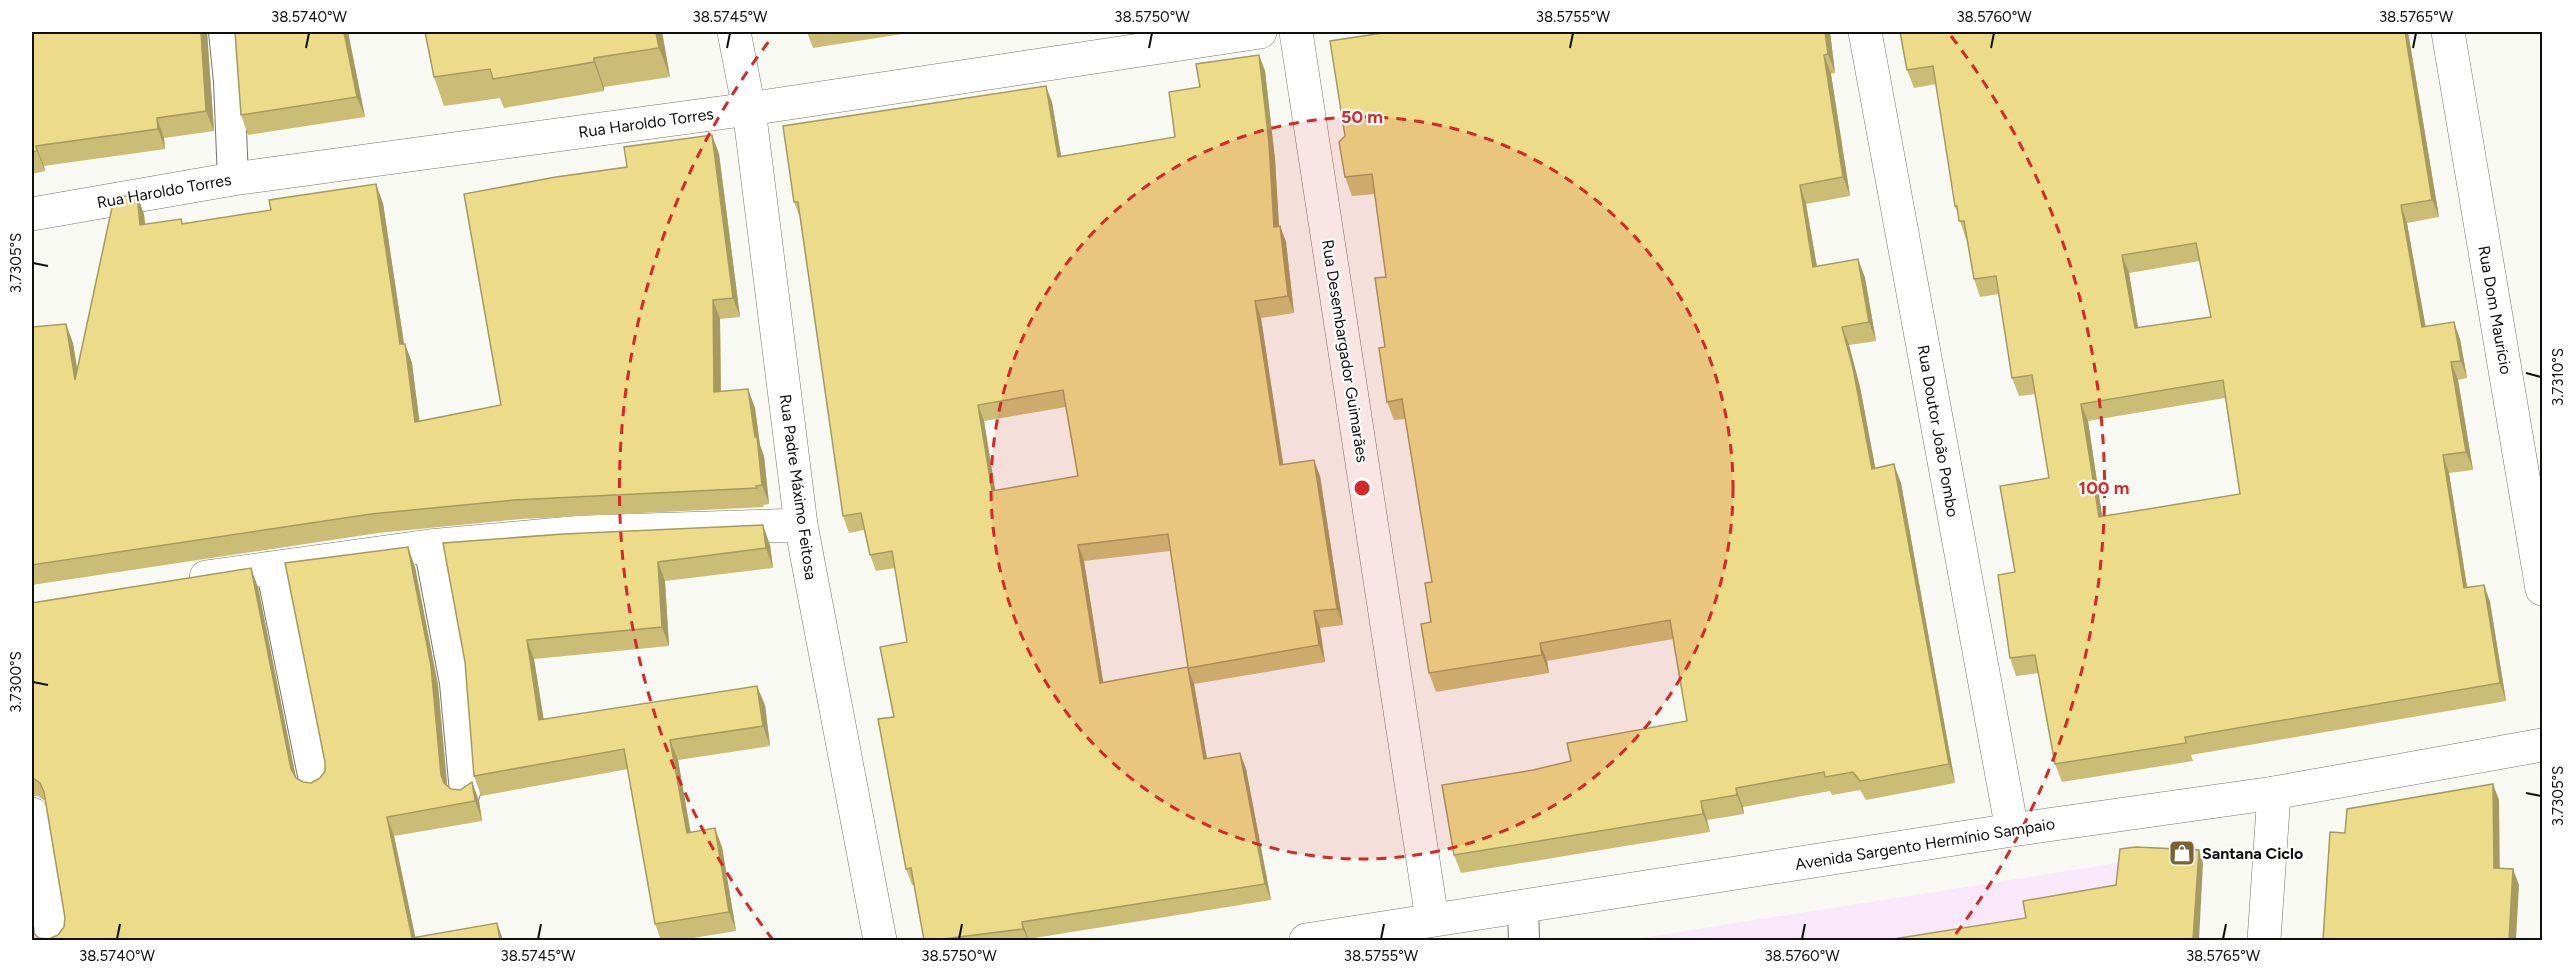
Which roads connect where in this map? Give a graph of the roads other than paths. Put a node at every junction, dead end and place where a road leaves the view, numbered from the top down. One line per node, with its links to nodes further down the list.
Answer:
1 (224, 32): 8 (lane)
2 (734, 32): 7 (street, Rua Padre Máximo Feitosa)
3 (1260, 32): 7 (street, Rua Haroldo Torres)
4 (1296, 32): 22 (street, Rua Desembargador Guimarães)
5 (1865, 32): 20 (street, Rua Doutor João Pombo)
6 (2448, 32): 14 (street, Rua Dom Maurício)
7 (749, 109): 8 (street, Rua Haroldo Torres); 10 (street, Rua Padre Máximo Feitosa)
8 (232, 180): 9 (street, Rua Haroldo Torres)
9 (32, 214)
10 (801, 525): 11 (street); 24 (street, Rua Padre Máximo Feitosa)
11 (429, 546): 12 (street); 17 (lane)
12 (271, 567): 13 (street); 16 (lane)
13 (180, 581)
14 (2542, 589)
15 (2542, 745): 18 (street, Avenida Sargento Hermínio Sampaio)
16 (315, 785)
17 (465, 792)
18 (2274, 793): 20 (street, Avenida Sargento Hermínio Sampaio); 27 (street)
19 (32, 814): 23 (street)
20 (2012, 830): 21 (street, Avenida Sargento Hermínio Sampaio)
21 (1523, 906): 22 (street, Avenida Sargento Hermínio Sampaio); 26 (lane)
22 (1432, 919): 25 (street, Avenida Sargento Hermínio Sampaio)
23 (53, 940)
24 (880, 940)
25 (1306, 940)
26 (1524, 940)
27 (2264, 940)

